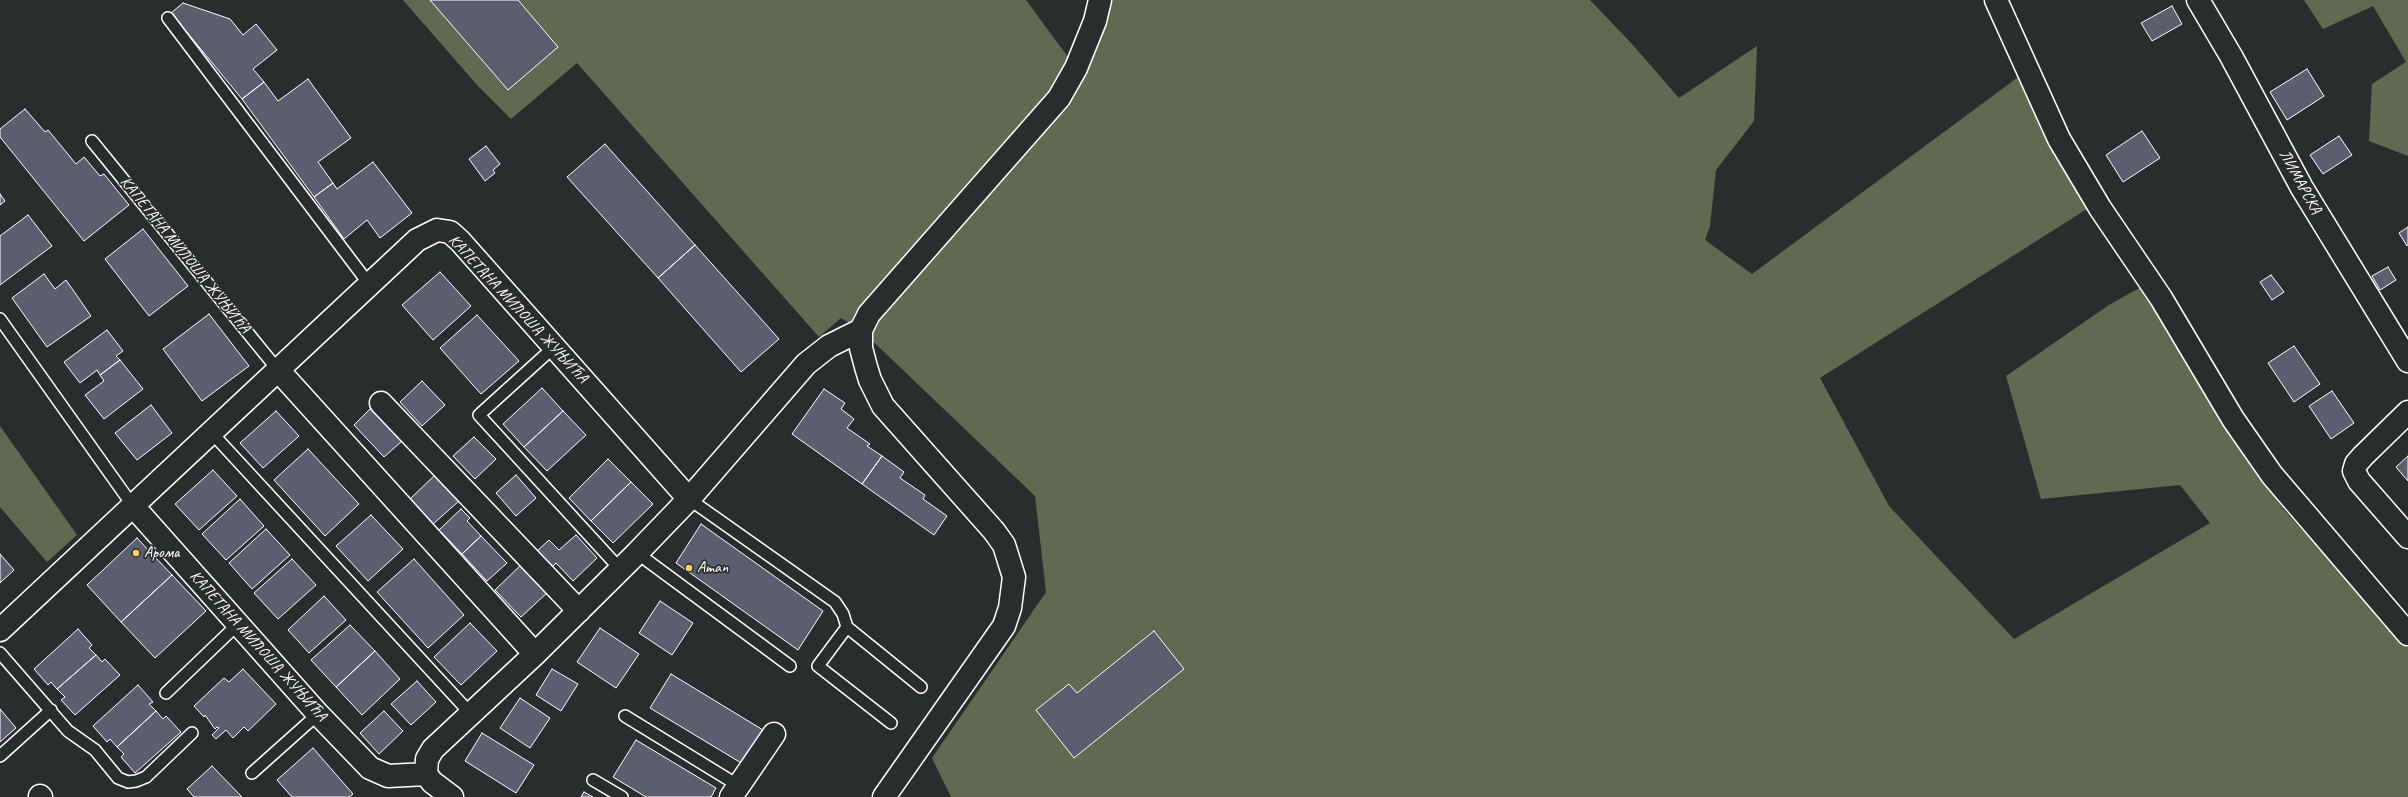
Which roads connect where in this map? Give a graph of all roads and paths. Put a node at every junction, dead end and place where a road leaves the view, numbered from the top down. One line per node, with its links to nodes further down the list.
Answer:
1 (1100, 0): 8 (street)
2 (1996, 0): 24 (street)
3 (2198, 0): 10 (street, ЛИМАРСКА)
4 (168, 18): 6 (lane)
5 (92, 140): 11 (lane, КАПЕТАНА МИЛОША ЖУЊИЋА)
6 (369, 284): 9 (street, КАПЕТАНА МИЛОША ЖУЊИЋА); 11 (street, КАПЕТАНА МИЛОША ЖУЊИЋА)
7 (0, 319): 16 (lane)
8 (862, 330): 15 (street); 44 (street)
9 (554, 347): 15 (street, КАПЕТАНА МИЛОША ЖУЊИЋА); 19 (lane)
10 (2408, 361)
11 (278, 370): 14 (street, КАПЕТАНА МИЛОША ЖУЊИЋА); 26 (street, КАПЕТАНА МИЛОША ЖУЊИЋА)
12 (380, 403): 20 (street)
13 (2408, 412): 17 (street)
14 (211, 432): 16 (street, КАПЕТАНА МИЛОША ЖУЊИЋА); 32 (lane)
15 (689, 499): 18 (street); 22 (lane)
16 (133, 506): 21 (street, КАПЕТАНА МИЛОША ЖУЊИЋА); 23 (street)
17 (2408, 536)
18 (637, 553): 19 (street); 27 (lane)
19 (620, 570): 20 (street)
20 (579, 611): 26 (street)
21 (238, 624): 29 (lane); 31 (street, КАПЕТАНА МИЛОША ЖУЊИЋА)
22 (847, 627): 28 (lane); 34 (lane)
23 (0, 630)
24 (2408, 634)
25 (0, 653): 30 (lane)
26 (535, 654): 32 (street)
27 (790, 666)
28 (921, 687)
29 (166, 693)
30 (51, 710): 35 (lane); 37 (lane)
31 (318, 714): 38 (lane); 39 (street, КАПЕТАНА МИЛОША ЖУЊИЋА)
32 (471, 714): 39 (street)
33 (625, 716): 41 (lane)
34 (891, 723)
35 (192, 733)
36 (774, 734): 41 (street)
37 (0, 756)
38 (252, 773)
39 (426, 774): 42 (street)
40 (593, 780): 43 (lane)
41 (735, 791)
42 (452, 797)
43 (622, 797)
44 (884, 797)

